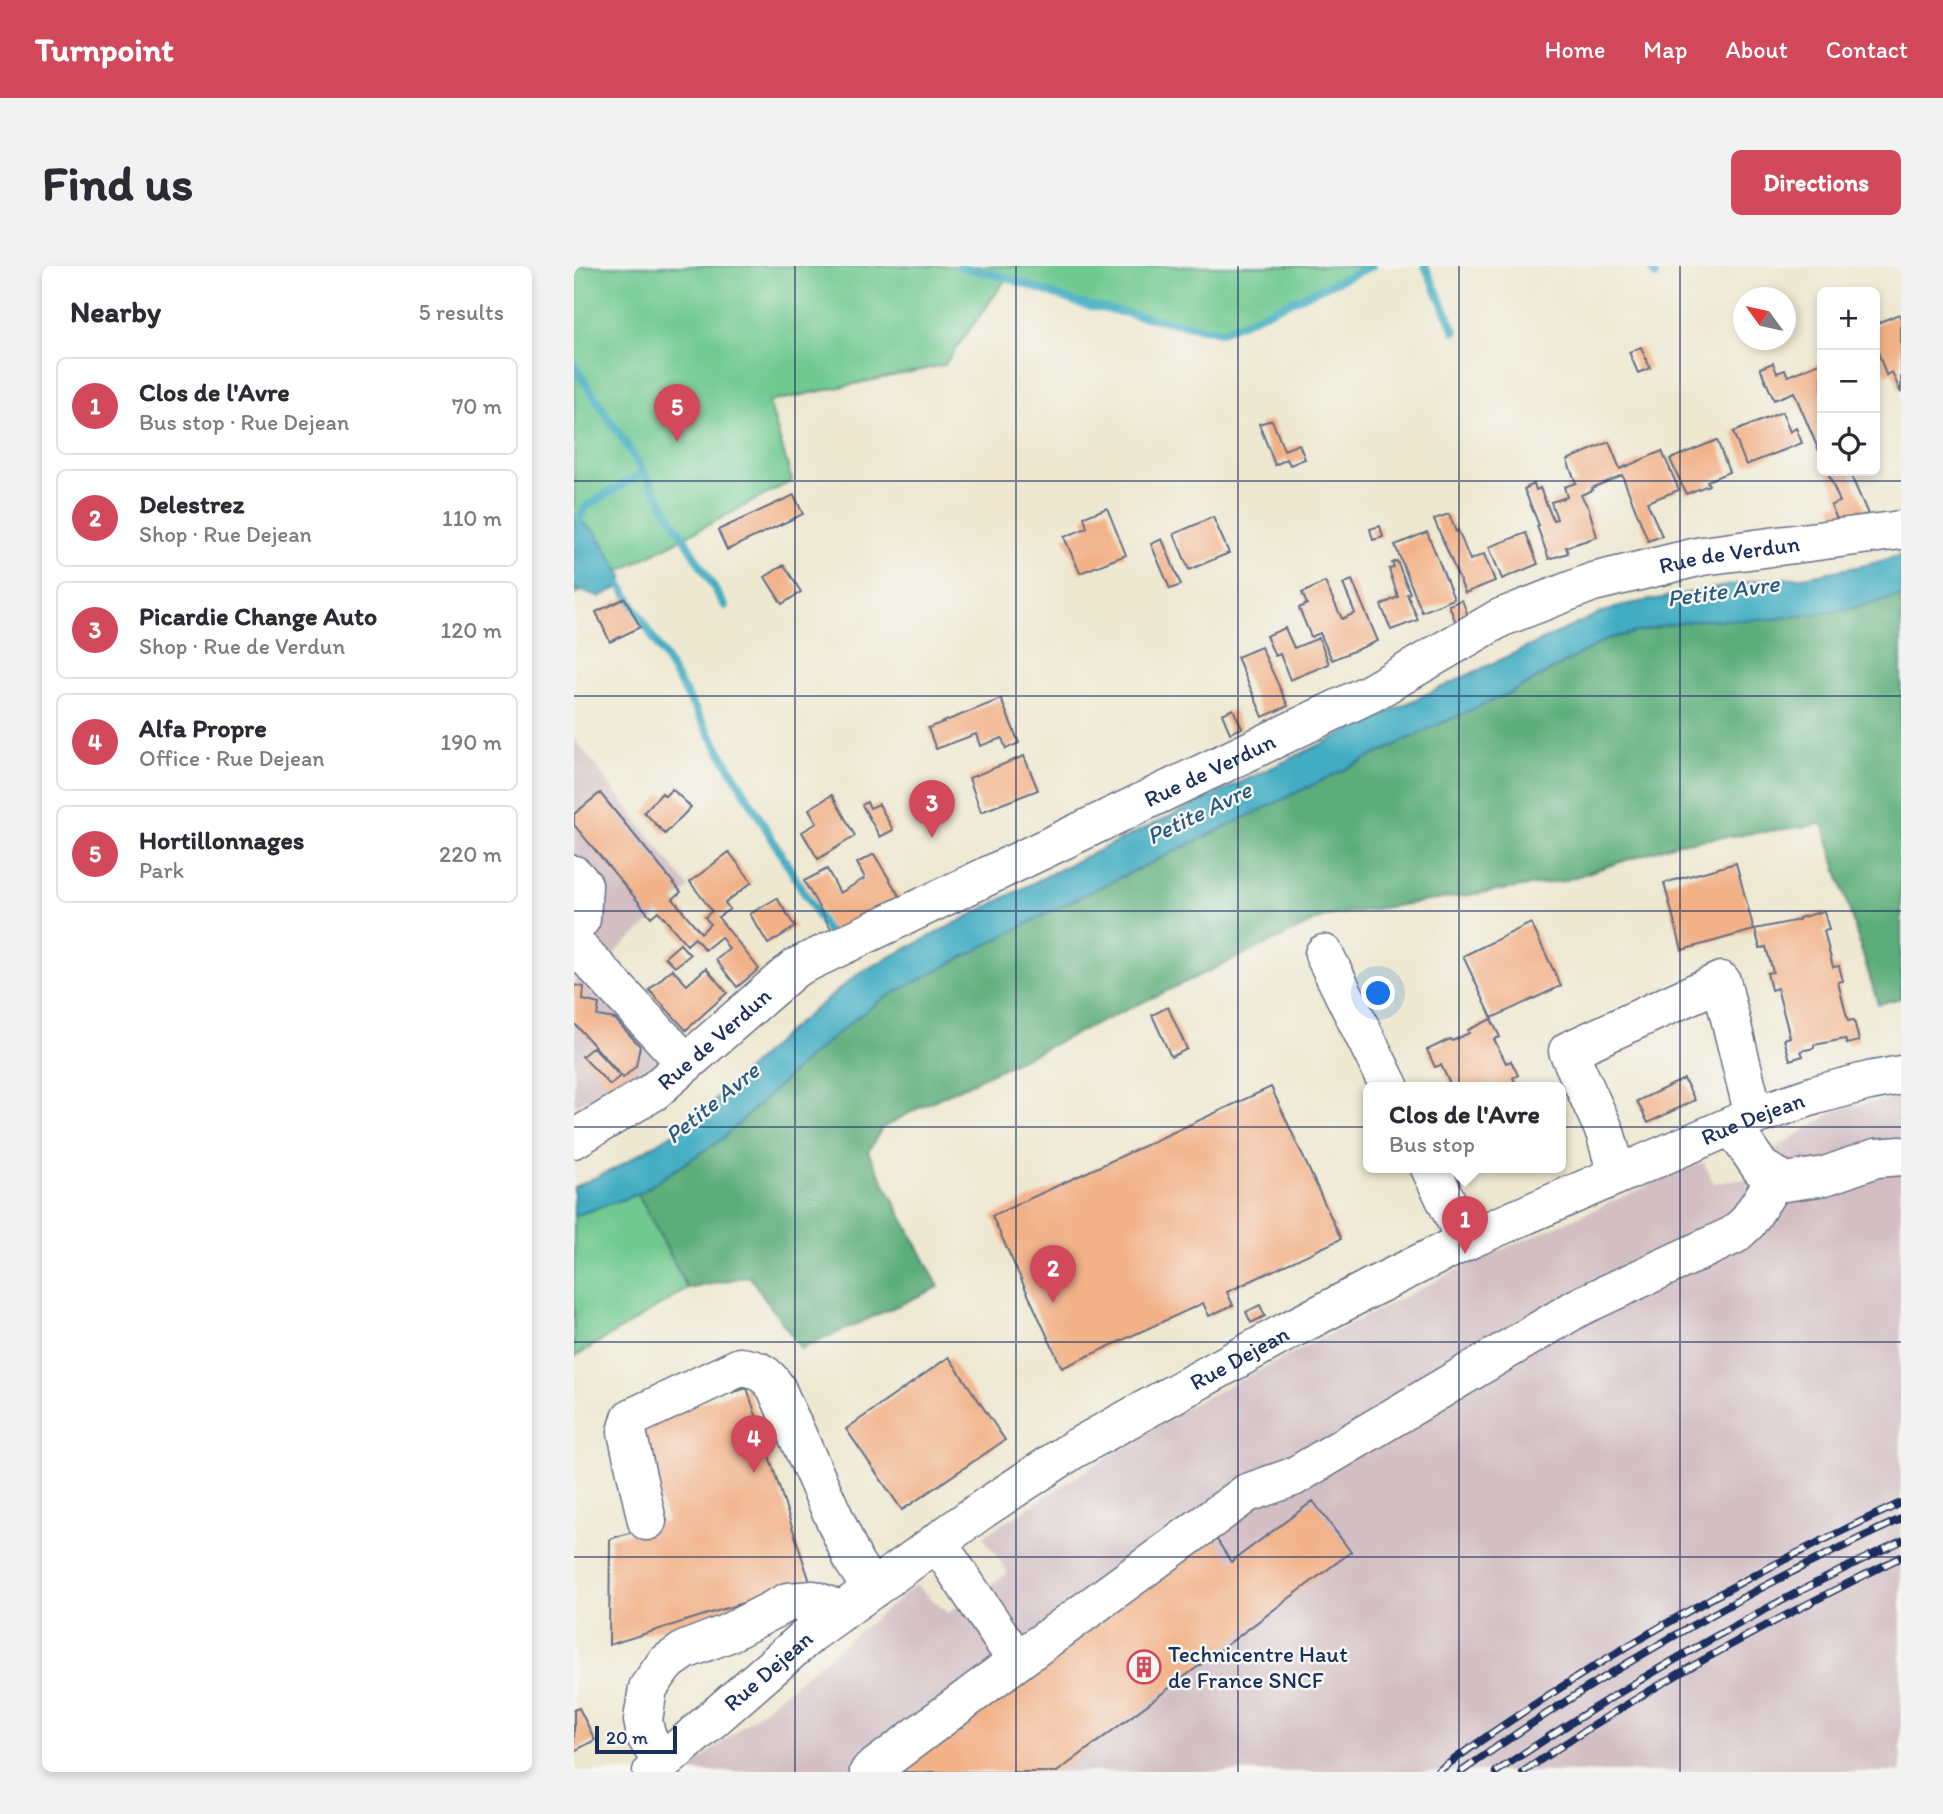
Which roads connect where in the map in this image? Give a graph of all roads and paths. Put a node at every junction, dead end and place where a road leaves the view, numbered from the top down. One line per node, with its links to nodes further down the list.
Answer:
1 (1901, 530): 6 (street, Rue de Verdun)
2 (574, 875): 3 (street)
3 (574, 925)
4 (574, 943): 6 (street)
5 (1324, 954): 8 (street)
6 (686, 1063): 10 (street, Rue de Verdun)
7 (1901, 1075): 9 (street, Rue Dejean)
8 (1387, 1082)
9 (1743, 1121): 13 (street, Rue Dejean); 13 (street); 14 (street)
10 (574, 1139)
11 (1901, 1156): 14 (street)
12 (1432, 1173): 15 (street)
13 (1617, 1174): 15 (street, Rue Dejean)
14 (1777, 1177): 19 (street)
15 (1466, 1241): 17 (street, Rue Dejean)
16 (647, 1521): 18 (street)
17 (937, 1542): 18 (street, Rue Dejean); 19 (street)
18 (857, 1600): 20 (street, Rue Dejean); 20 (street)
19 (1017, 1661): 21 (street)
20 (657, 1768)
21 (869, 1772)

